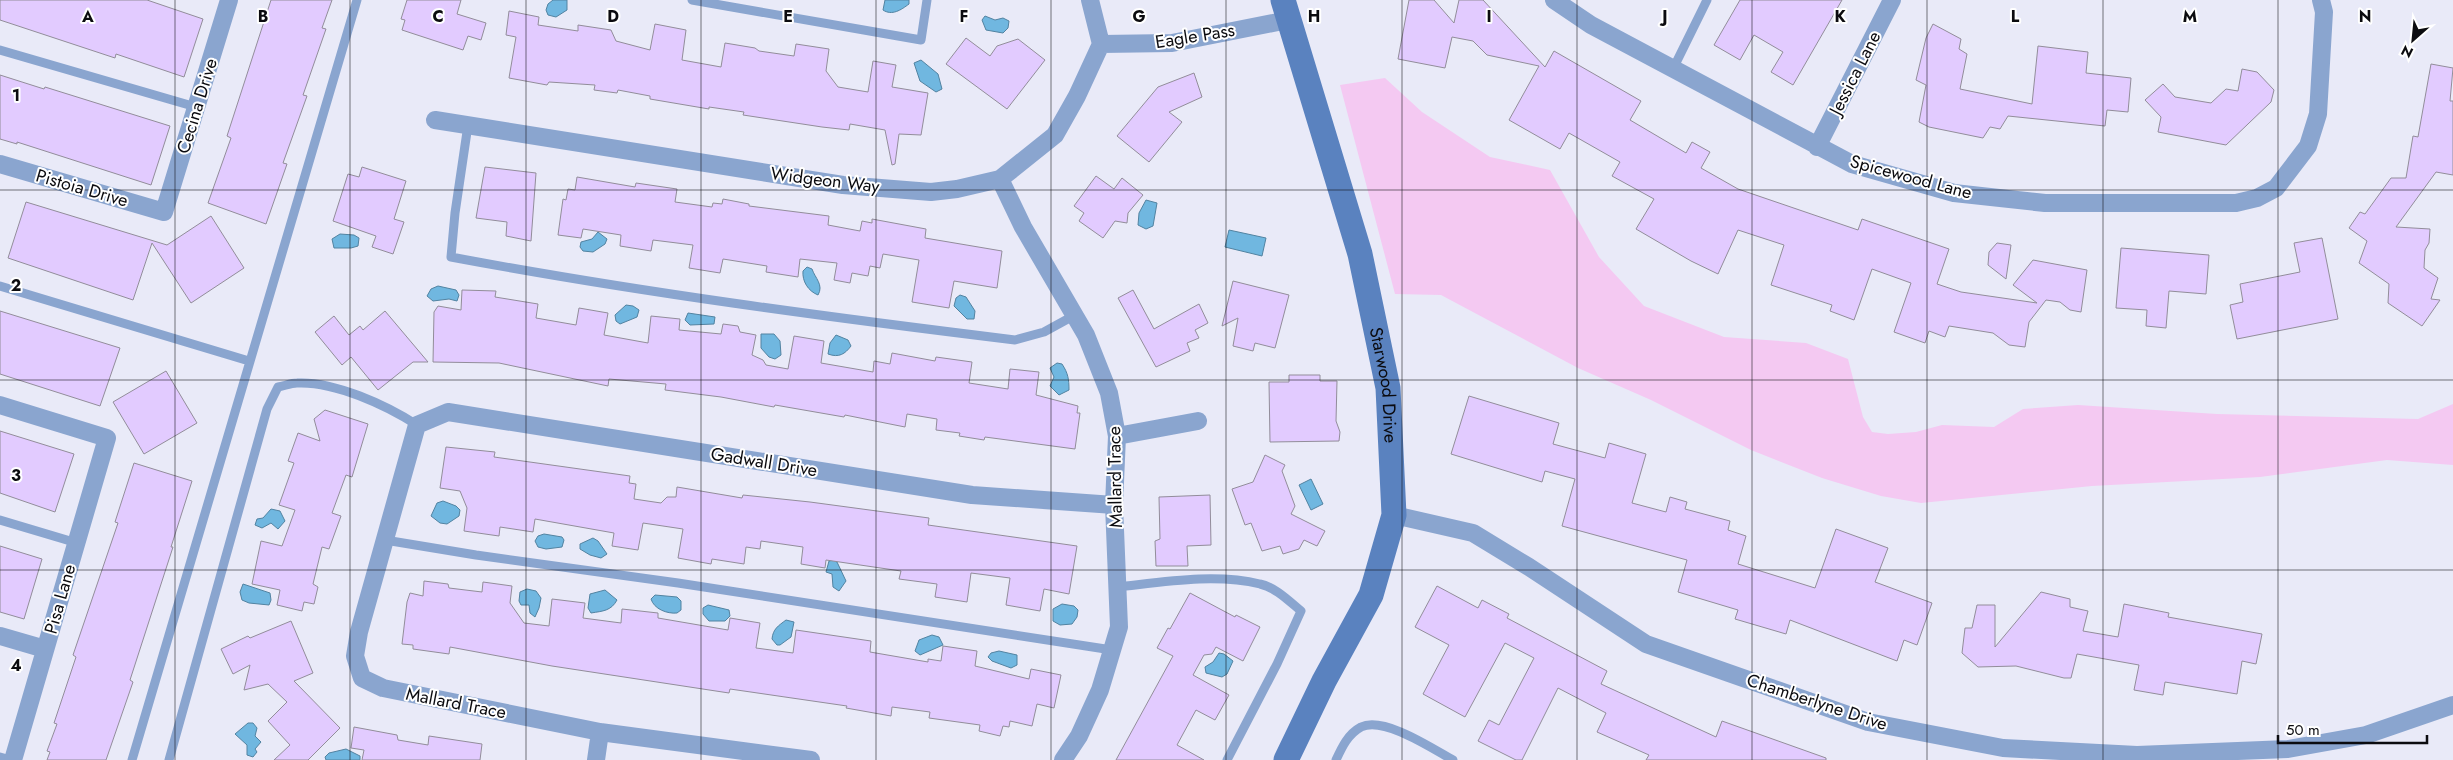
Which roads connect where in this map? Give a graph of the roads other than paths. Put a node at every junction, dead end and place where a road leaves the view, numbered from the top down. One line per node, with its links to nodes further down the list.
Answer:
1 (229, 0): 14 (street, Cecina Drive)
2 (357, 0): 23 (lane)
3 (692, 0): 4 (lane)
4 (926, 0)
5 (1090, 0): 11 (street)
6 (1554, 0): 13 (street, Spicewood Lane)
7 (1707, 0): 13 (lane)
8 (1892, 0): 17 (street, Jessica Lane)
9 (2321, 0): 17 (street, Spicewood Lane)
10 (1286, 10): 11 (street, Eagle Pass); 29 (street, Starwood Drive)
11 (1101, 44): 19 (street, Widgeon Way)
12 (0, 50): 14 (lane)
13 (1672, 69): 17 (street, Spicewood Lane)
14 (196, 107): 20 (street, Cecina Drive)
15 (435, 120): 16 (street, Widgeon Way)
16 (468, 126): 19 (street, Widgeon Way); 22 (lane)
17 (1817, 147)
18 (0, 164): 20 (street, Pistoia Drive)
19 (1000, 179): 22 (street, Mallard Trace)
20 (164, 212)
21 (0, 286): 23 (lane)
22 (1075, 315): 27 (street, Mallard Trace)
23 (249, 361): 41 (lane)
24 (0, 405): 32 (street, Pisa Lane)
25 (1198, 421): 27 (street)
26 (417, 425): 28 (street, Gadwall Drive); 31 (street, Mallard Trace); 42 (lane)
27 (1117, 436): 28 (street, Mallard Trace)
28 (1114, 505): 33 (street, Mallard Trace)
29 (1394, 515): 37 (street, Chamberlyne Drive); 47 (street, Starwood Drive)
30 (0, 520): 32 (lane)
31 (385, 540): 36 (lane); 38 (street, Mallard Trace)
32 (76, 543): 35 (street, Pisa Lane)
33 (1118, 587): 36 (street, Mallard Trace); 46 (lane)
34 (0, 636): 35 (street)
35 (45, 649): 40 (street, Pisa Lane)
36 (1112, 650): 45 (street, Mallard Trace)
37 (2453, 705)
38 (600, 732): 43 (street); 44 (street, Mallard Trace)
39 (0, 757): 40 (lane)
40 (12, 760)
41 (132, 760)
42 (169, 760)
43 (596, 760)
44 (811, 760)
45 (1063, 760)
46 (1227, 760)
47 (1286, 760)
48 (1336, 760): 49 (lane)
49 (1453, 760)

